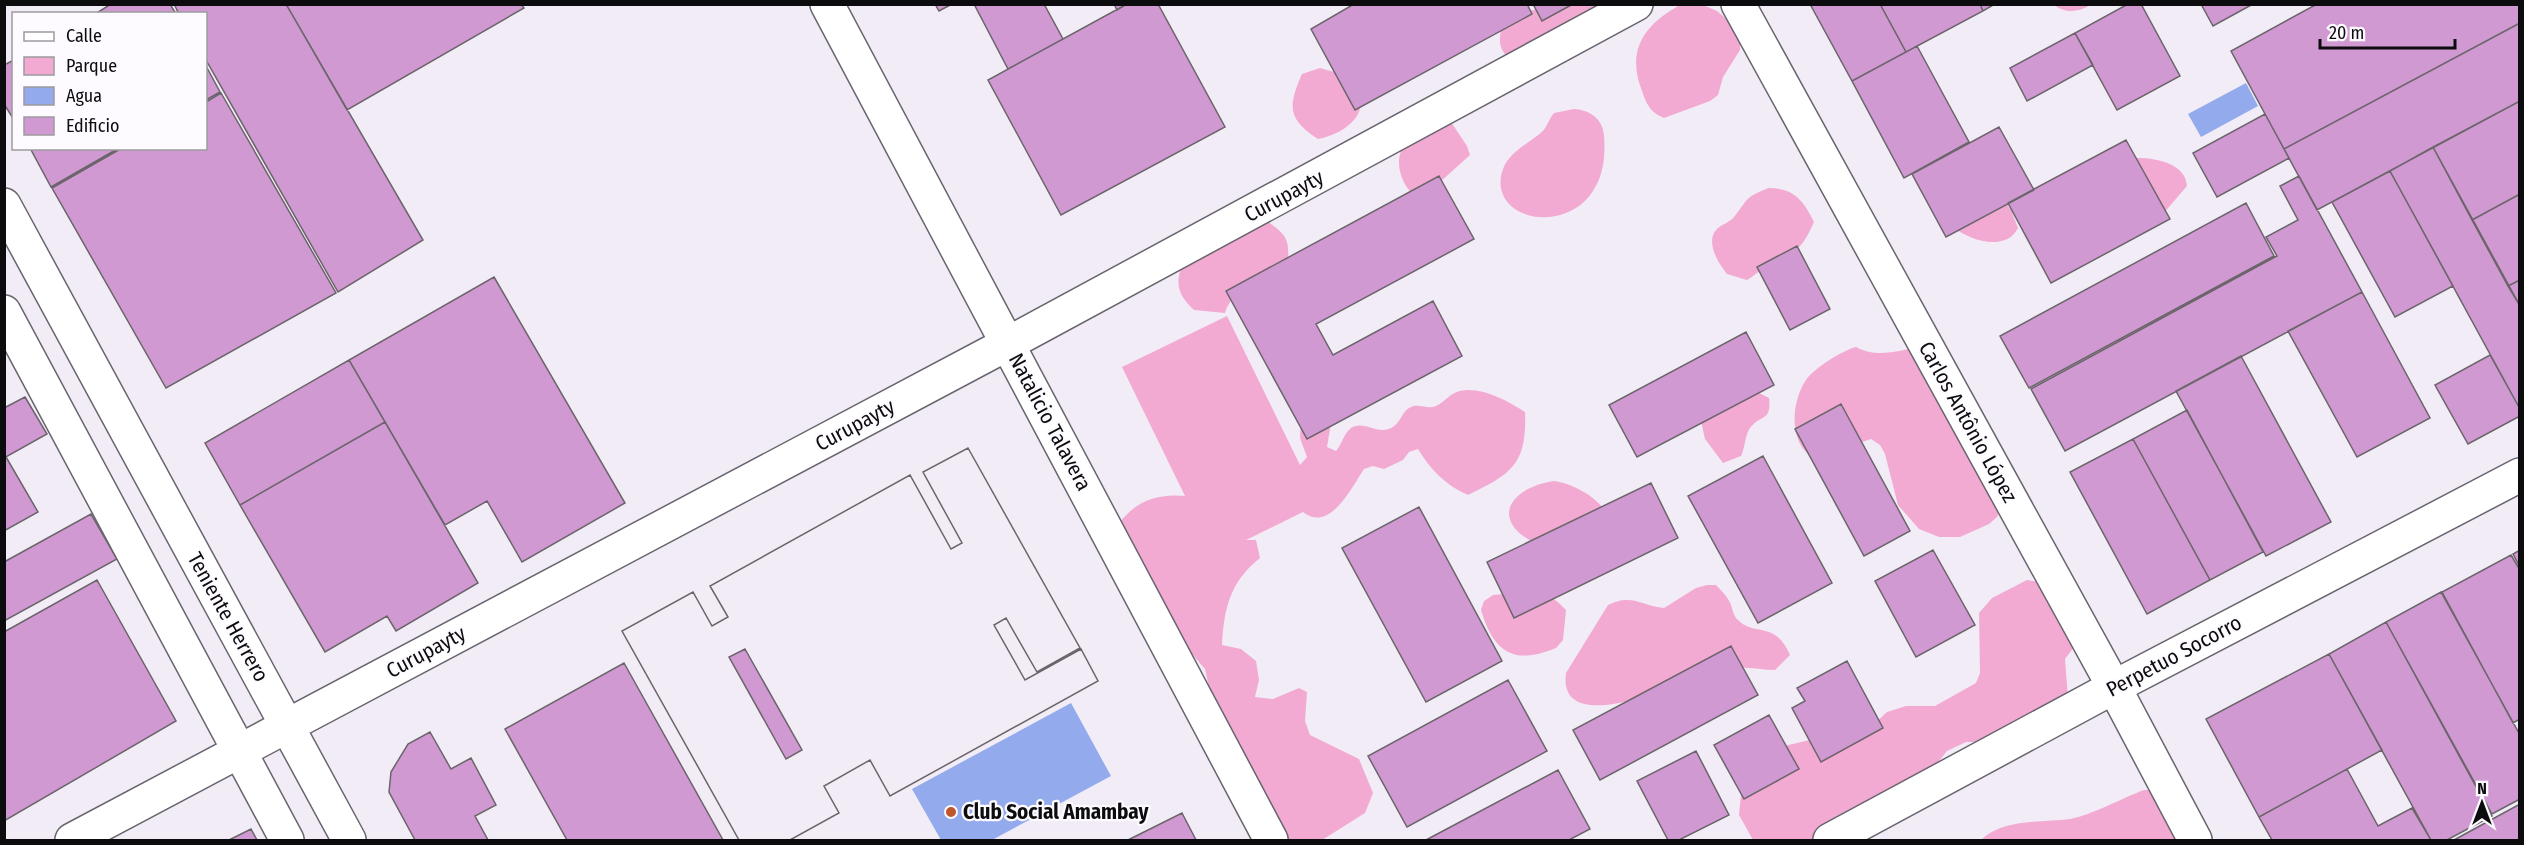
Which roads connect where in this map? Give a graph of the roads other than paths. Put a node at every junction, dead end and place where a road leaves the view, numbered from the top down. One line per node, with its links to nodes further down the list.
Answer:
1 (827, 4): 6 (street, Natalicio Talavera)
2 (1636, 4): 6 (street, Curupayty)
3 (1738, 4): 10 (street, Carlos Antônio López)
4 (4, 206): 7 (street, Teniente Herrero)
5 (4, 312): 8 (street)
6 (1009, 344): 11 (street, Curupayty); 16 (street, Natalicio Talavera)
7 (106, 394): 8 (street); 11 (street, Teniente Herrero)
8 (61, 417): 12 (street)
9 (2520, 475): 10 (street, Perpetuo Socorro)
10 (2114, 687): 17 (street, Perpetuo Socorro); 18 (street, Carlos Antônio López)
11 (287, 725): 12 (street, Curupayty); 15 (street, Teniente Herrero)
12 (239, 751): 13 (street, Curupayty); 14 (street)
13 (72, 840)
14 (287, 840)
15 (349, 840)
16 (1271, 840)
17 (1830, 840)
18 (2195, 840)

